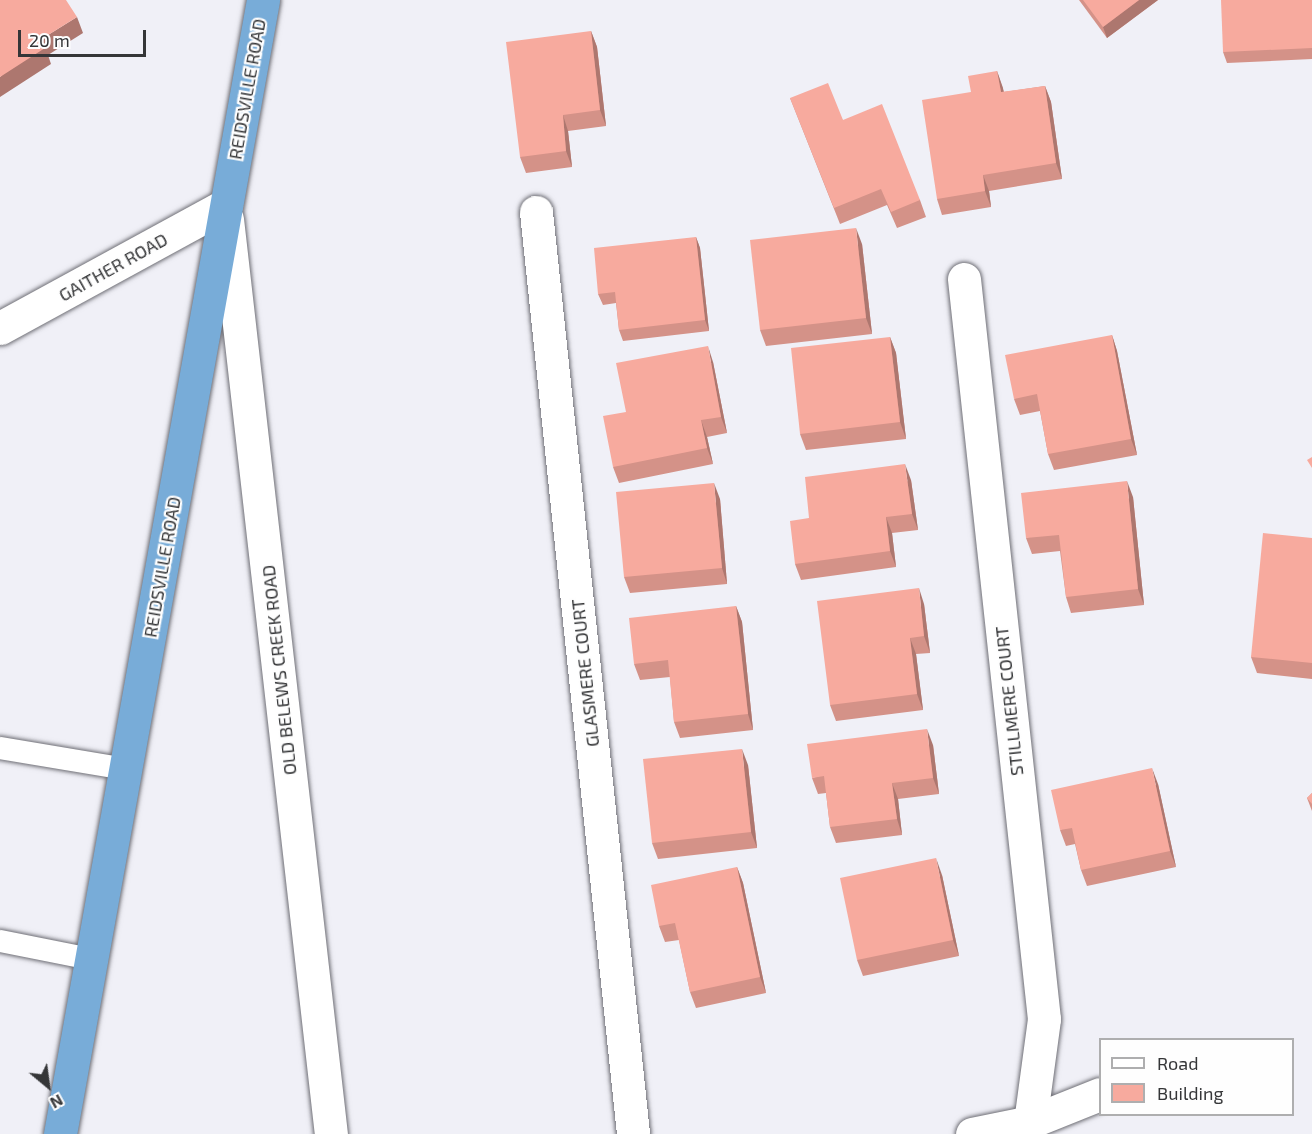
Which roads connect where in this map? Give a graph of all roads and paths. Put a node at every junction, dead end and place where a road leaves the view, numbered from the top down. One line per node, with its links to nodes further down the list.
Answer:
1 (263, 0): 2 (highway, REIDSVILLE ROAD)
2 (226, 205): 5 (street, GAITHER ROAD); 7 (highway, REIDSVILLE ROAD); 13 (street, OLD BELEWS CREEK ROAD)
3 (536, 212): 14 (street, GLASMERE COURT)
4 (963, 279): 11 (street, STILLMERE COURT)
5 (0, 328)
6 (0, 748): 7 (lane)
7 (126, 769): 9 (highway, REIDSVILLE ROAD)
8 (0, 941): 9 (lane)
9 (91, 959): 12 (highway, REIDSVILLE ROAD)
10 (1099, 1095): 11 (street)
11 (1030, 1122): 15 (street)
12 (60, 1134)
13 (331, 1134)
14 (633, 1134)
15 (972, 1134)

